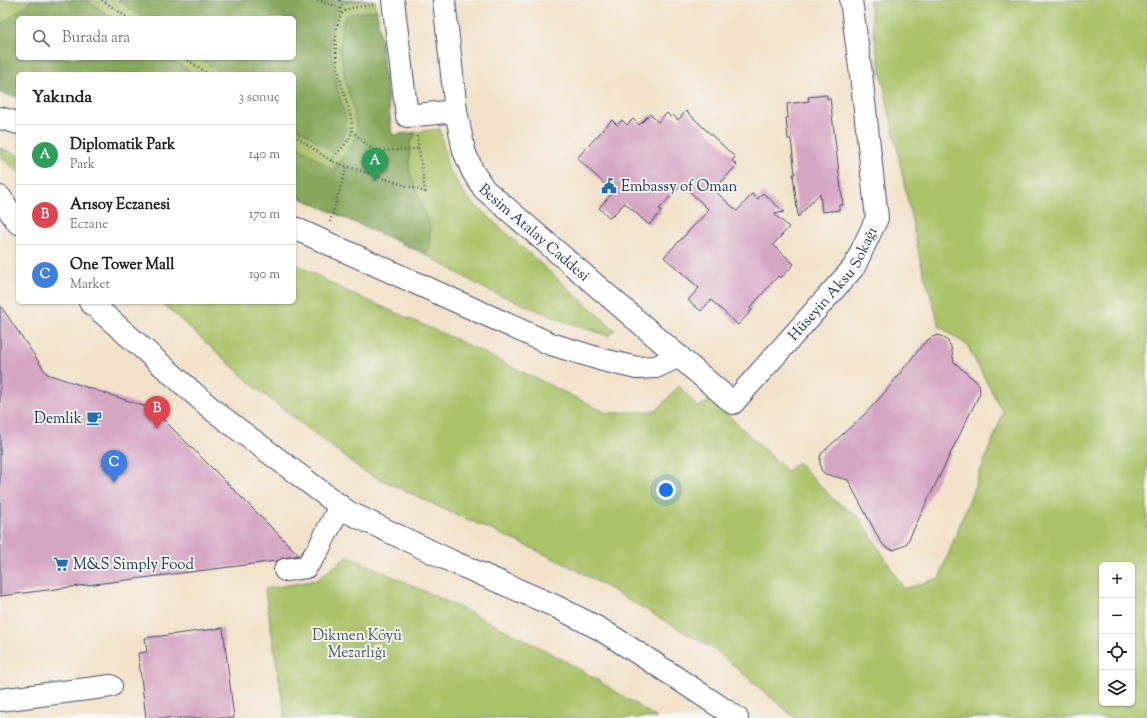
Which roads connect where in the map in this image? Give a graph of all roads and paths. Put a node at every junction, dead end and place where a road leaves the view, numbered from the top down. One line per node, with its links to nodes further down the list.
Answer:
1 (102, 0): 9 (path)
2 (317, 0): 7 (path)
3 (340, 0): 7 (path)
4 (444, 0): 12 (street, Besim Atalay Caddesi)
5 (851, 0): 27 (street, Hüseyin Aksu Sokağı)
6 (393, 1): 8 (path); 13 (street)
7 (340, 7): 8 (path)
8 (341, 15): 16 (path)
9 (125, 16)
10 (188, 60): 11 (path)
11 (205, 72)
12 (456, 111): 13 (street); 26 (street, Besim Atalay Caddesi)
13 (414, 115): 18 (path)
14 (0, 118): 15 (street)
15 (16, 122)
16 (352, 131): 18 (path); 19 (path)
17 (296, 135): 19 (path)
18 (419, 149): 20 (path)
19 (331, 161): 20 (path)
20 (347, 166): 24 (path)
21 (0, 197): 22 (street)
22 (16, 219)
23 (296, 229): 24 (street)
24 (324, 242): 26 (street)
25 (92, 304): 28 (street)
26 (679, 356): 27 (street, Besim Atalay Caddesi)
27 (733, 403)
28 (340, 506): 29 (street); 32 (street)
29 (285, 570)
30 (111, 686): 31 (street)
31 (0, 700)
32 (736, 718)

